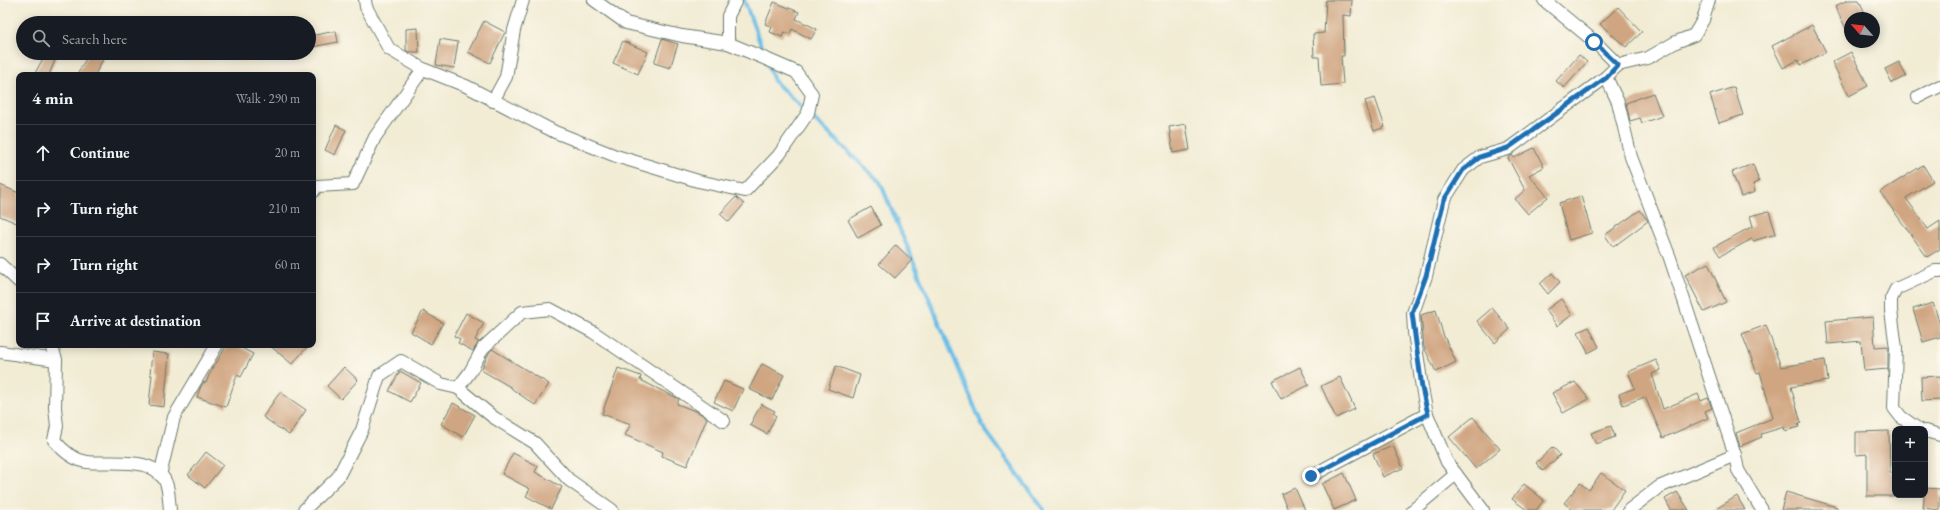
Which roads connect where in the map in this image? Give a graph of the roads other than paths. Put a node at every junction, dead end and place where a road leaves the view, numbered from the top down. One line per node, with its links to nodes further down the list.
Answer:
1 (365, 0): 9 (street)
2 (523, 0): 13 (street)
3 (594, 0): 7 (street)
4 (736, 0): 7 (street)
5 (1544, 0): 8 (street)
6 (1709, 0): 8 (street)
7 (728, 43): 13 (street)
8 (1618, 65): 10 (street)
9 (424, 69): 13 (street); 14 (street)
10 (1606, 78): 23 (street); 28 (street)
11 (1940, 86): 12 (street)
12 (1918, 97)
13 (493, 101)
14 (316, 188)
15 (0, 264): 17 (street)
16 (1940, 271): 25 (street)
17 (16, 279)
18 (52, 348): 21 (street)
19 (215, 348): 30 (street)
20 (0, 352): 21 (street)
21 (56, 360): 30 (street)
22 (458, 388): 24 (street); 33 (street); 34 (street)
23 (1428, 414): 29 (street); 31 (street)
24 (724, 421)
25 (1914, 426)
26 (1928, 432): 27 (street)
27 (1940, 435)
28 (1735, 455): 37 (street); 38 (street)
29 (1456, 474): 35 (street); 36 (street)
30 (160, 475): 32 (street)
31 (1311, 476)
32 (170, 510)
33 (304, 510)
34 (612, 510)
35 (1414, 510)
36 (1483, 510)
37 (1629, 510)
38 (1762, 510)

